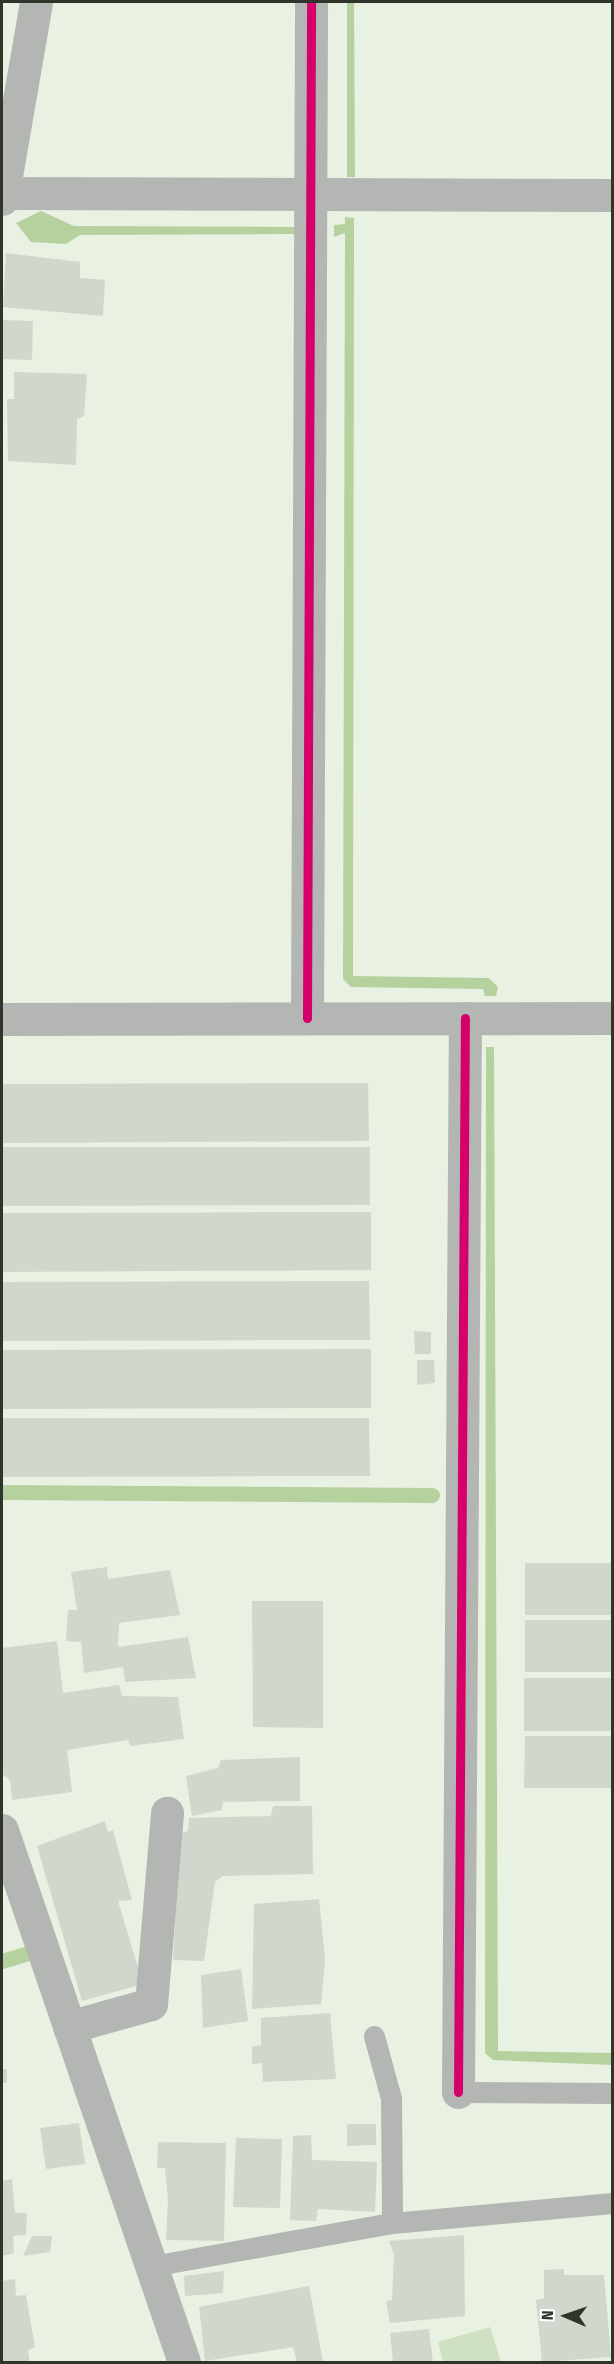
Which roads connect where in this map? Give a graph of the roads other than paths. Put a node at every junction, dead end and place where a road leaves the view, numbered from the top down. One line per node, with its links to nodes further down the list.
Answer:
1 (36, 2): 5 (street)
2 (311, 2): 3 (street)
3 (311, 193): 4 (street); 5 (street); 6 (street)
4 (612, 195)
5 (2, 196)
6 (307, 1018): 7 (street); 9 (street)
7 (465, 1018): 8 (street); 14 (street)
8 (612, 1018)
9 (2, 1019)
10 (167, 1813): 12 (street)
11 (2, 1830): 12 (street)
12 (69, 2027): 18 (street)
13 (374, 2036): 17 (lane)
14 (458, 2092): 15 (lane)
15 (612, 2093)
16 (612, 2204): 17 (lane)
17 (392, 2223): 18 (lane)
18 (152, 2266): 19 (street)
19 (184, 2362)

